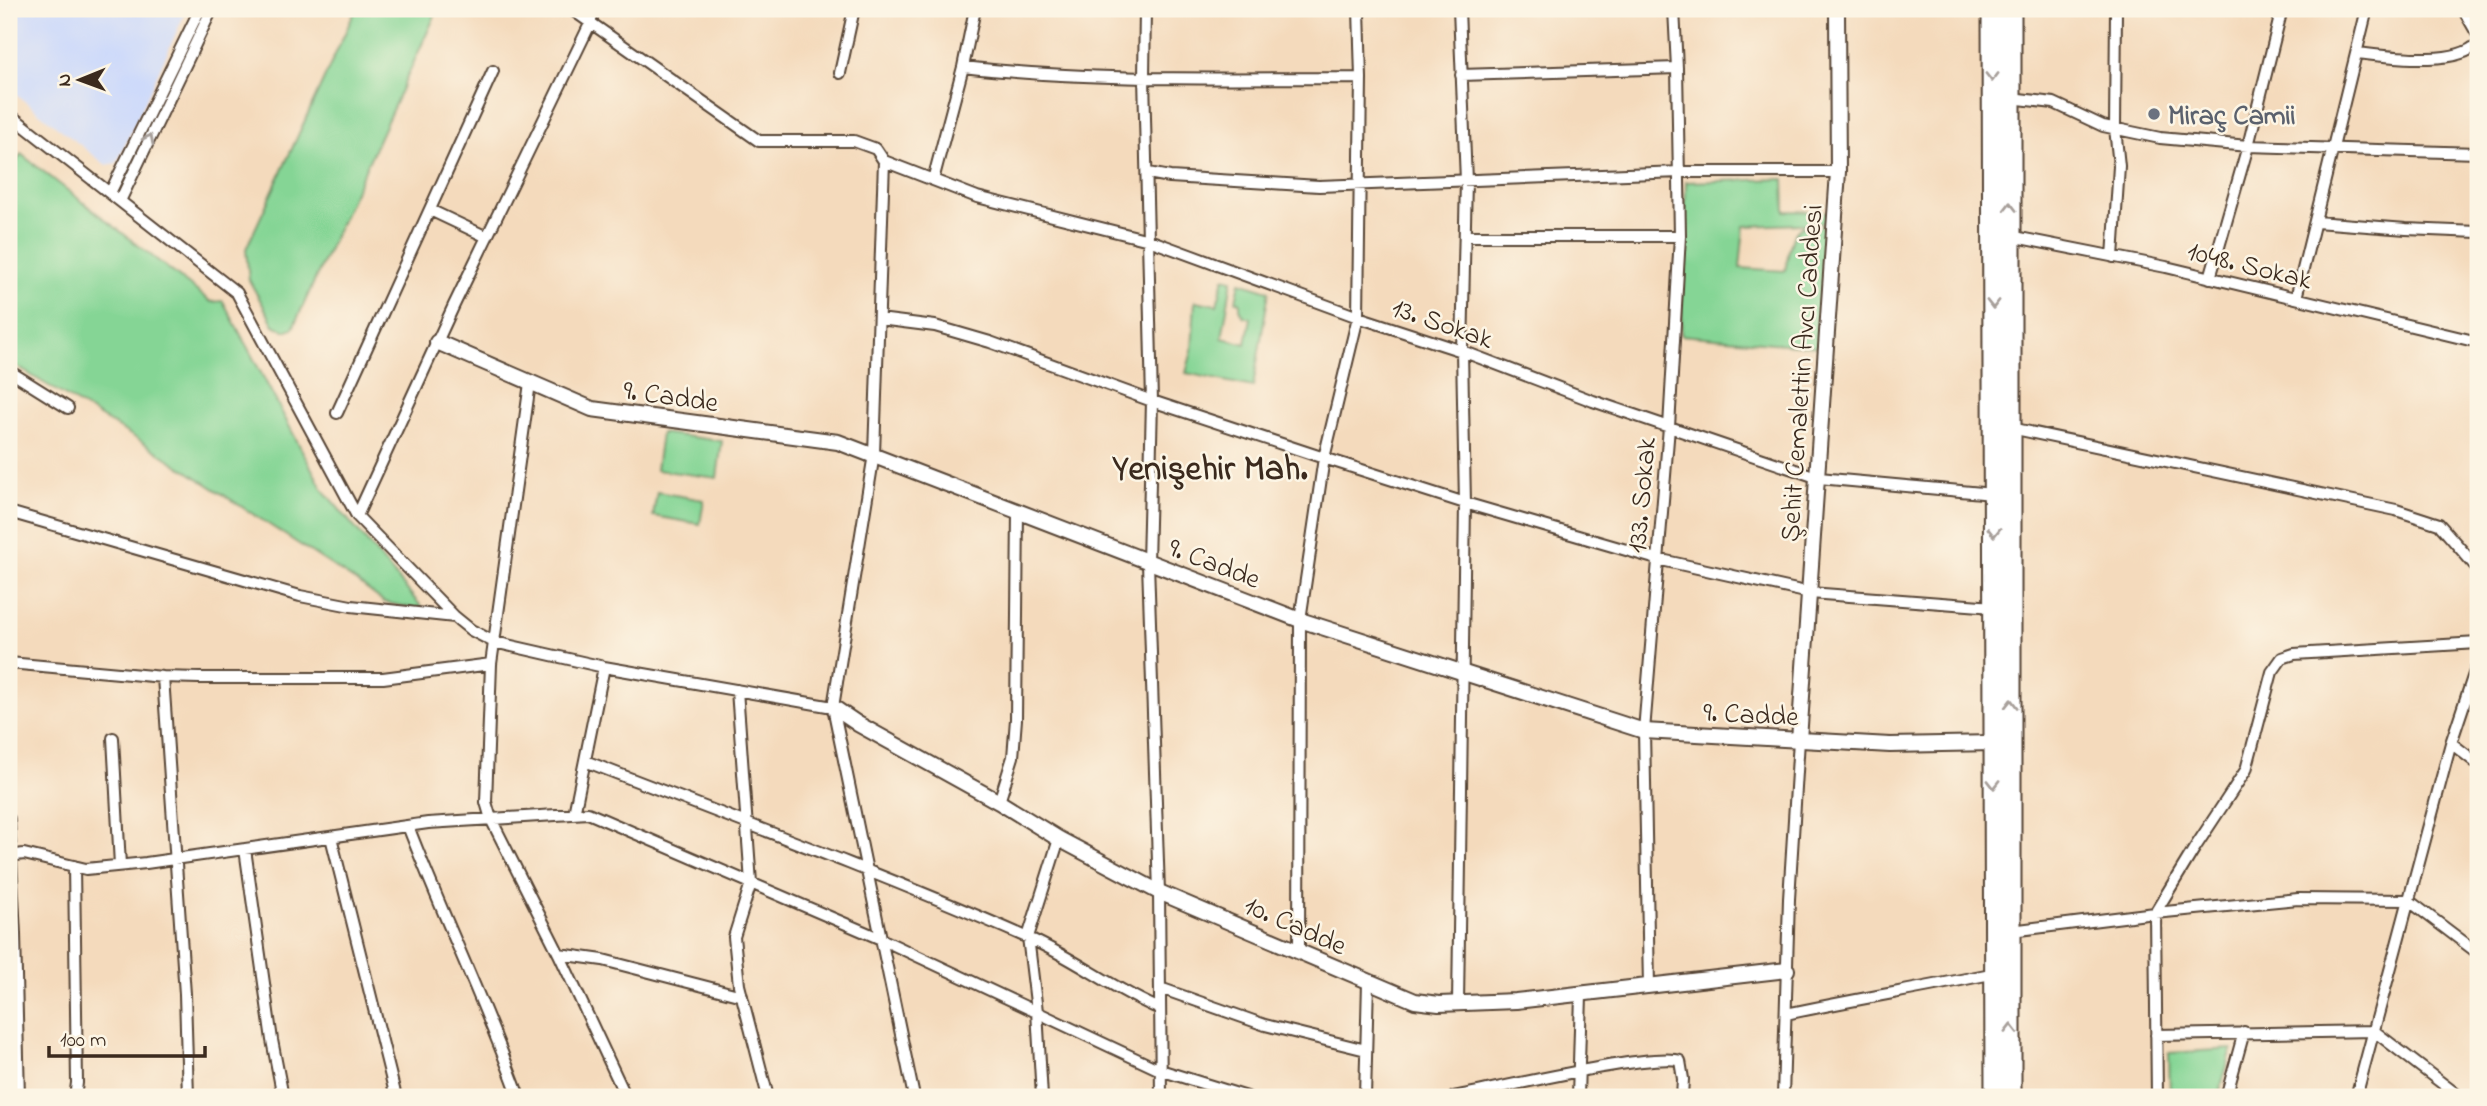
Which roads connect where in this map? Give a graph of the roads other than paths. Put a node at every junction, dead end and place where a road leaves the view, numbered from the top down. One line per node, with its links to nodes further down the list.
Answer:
1 (200, 9): 42 (street)
2 (212, 9): 43 (street, one-way to 2)
3 (571, 9): 18 (street, 13. Sokak)
4 (594, 9): 18 (street)
5 (854, 9): 25 (street)
6 (975, 9): 22 (street)
7 (1145, 9): 27 (street)
8 (1359, 9): 28 (street)
9 (1459, 9): 26 (street)
10 (1674, 9): 23 (street, 133. Sokak)
11 (1837, 9): 37 (street, Şehit Cemalettin Avcı Caddesi)
12 (1992, 9): 70 (highway, one-way to 70)
13 (2011, 9): 29 (highway)
14 (2116, 9): 31 (street)
15 (2282, 9): 32 (street)
16 (2367, 9): 21 (street)
17 (2463, 9): 19 (street)
18 (590, 24): 35 (street, 13. Sokak); 50 (street)
19 (2478, 35)
20 (2478, 43): 21 (street)
21 (2357, 53): 33 (street)
22 (963, 67): 27 (street); 39 (street)
23 (1678, 68): 26 (street); 36 (street, 133. Sokak)
24 (493, 71): 44 (street)
25 (840, 73)
26 (1461, 75): 40 (street)
27 (1144, 77): 28 (street); 38 (street)
28 (1361, 78): 41 (street)
29 (2010, 98): 31 (street); 49 (highway, one-way to 29)
30 (9, 114): 42 (street)
31 (2115, 128): 32 (street); 52 (street)
32 (2248, 146): 33 (street); 53 (street)
33 (2334, 148): 34 (street); 45 (street)
34 (2478, 153)
35 (884, 161): 39 (street, 13. Sokak); 56 (street)
36 (1680, 172): 37 (street); 40 (street); 48 (street, 133. Sokak)
37 (1838, 172): 69 (street, Şehit Cemalettin Avcı Caddesi)
38 (1147, 173): 41 (street); 51 (street)
39 (933, 180): 51 (street, 13. Sokak)
40 (1465, 181): 41 (street); 47 (street)
41 (1360, 184): 55 (street)
42 (110, 193): 43 (street)
43 (120, 201): 74 (street)
44 (430, 210): 50 (street); 64 (street)
45 (2316, 222): 46 (street); 54 (street)
46 (2478, 232)
47 (1465, 236): 48 (street); 59 (street)
48 (1680, 236): 65 (street, 133. Sokak)
49 (2010, 236): 52 (street, 1048. Sokak); 66 (highway)
50 (487, 237): 58 (street)
51 (1149, 240): 55 (street, 13. Sokak); 62 (street)
52 (2113, 257): 53 (street, 1048. Sokak)
53 (2210, 278): 54 (street, 1048. Sokak)
54 (2296, 298): 57 (street, 1048. Sokak)
55 (1358, 317): 59 (street, 13. Sokak); 68 (street)
56 (879, 319): 62 (street); 67 (street)
57 (2478, 341)
58 (437, 342): 61 (street, 9. Cadde); 74 (street)
59 (1462, 351): 65 (street, 13. Sokak); 71 (street)
60 (9, 371): 63 (street)
61 (530, 383): 67 (street, 9. Cadde); 82 (street)
62 (1152, 401): 68 (street); 76 (street)
63 (68, 408)
64 (337, 413)
65 (1669, 427): 69 (street, 13. Sokak); 75 (street, 133. Sokak)
66 (2011, 428): 77 (street); 117 (highway, one-way to 66)
67 (873, 454): 72 (street, 9. Cadde); 91 (street)
68 (1324, 458): 71 (street); 81 (street)
69 (1819, 478): 70 (street, 13. Sokak); 78 (street, Şehit Cemalettin Avcı Caddesi)
70 (1993, 494): 79 (highway, one-way to 79)
71 (1465, 503): 75 (street); 88 (street)
72 (1018, 510): 76 (street, 9. Cadde); 99 (street)
73 (9, 512): 80 (street)
74 (357, 516): 80 (street)
75 (1657, 559): 78 (street); 92 (street, 133. Sokak)
76 (1148, 563): 81 (street, 9. Cadde); 114 (street)
77 (2478, 569)
78 (1810, 593): 79 (street); 94 (street, Şehit Cemalettin Avcı Caddesi)
79 (1994, 607): 95 (highway)
80 (455, 617): 82 (street)
81 (1300, 620): 88 (street, 9. Cadde); 120 (street)
82 (494, 642): 86 (street); 87 (street)
83 (2478, 643): 116 (street)
84 (2478, 662): 96 (street)
85 (9, 663): 89 (street)
86 (491, 664): 89 (street); 102 (street)
87 (604, 667): 90 (street); 97 (street)
88 (1462, 674): 92 (street, 9. Cadde); 130 (street)
89 (163, 677): 109 (street)
90 (737, 690): 91 (street); 103 (street)
91 (832, 707): 99 (street, 10. Cadde); 112 (street)
92 (1644, 731): 94 (street, 9. Cadde); 126 (street, 133. Sokak)
93 (113, 738): 110 (street)
94 (1799, 740): 95 (street, 9. Cadde); 123 (street)
95 (1994, 743): 124 (highway, one-way to 124)
96 (2452, 743): 98 (street); 115 (street)
97 (585, 761): 100 (street); 103 (street)
98 (2478, 765)
99 (999, 802): 106 (street, 10. Cadde)
100 (574, 814): 102 (street); 113 (street)
101 (9, 819): 108 (street)
102 (491, 819): 104 (street); 122 (street)
103 (747, 823): 112 (street); 113 (street)
104 (408, 826): 105 (street); 146 (street)
105 (331, 837): 107 (street); 145 (street)
106 (1059, 839): 114 (street, 10. Cadde); 118 (street)
107 (245, 849): 109 (street); 144 (street)
108 (10, 855): 111 (street); 141 (street)
109 (174, 859): 110 (street); 143 (street)
110 (120, 865): 111 (street)
111 (74, 866): 142 (street)
112 (866, 870): 118 (street); 119 (street)
113 (751, 883): 119 (street); 129 (street)
114 (1159, 892): 120 (street, 10. Cadde); 127 (street)
115 (2408, 900): 116 (street); 121 (street); 134 (street)
116 (2155, 913): 117 (street); 136 (street)
117 (2011, 931): 158 (highway, one-way to 117)
118 (1028, 937): 131 (street); 132 (street)
119 (881, 939): 132 (street); 149 (street)
120 (1299, 951): 125 (street, 10. Cadde)
121 (2478, 953)
122 (559, 954): 129 (street); 147 (street)
123 (1787, 970): 126 (street, 10. Cadde); 133 (street)
124 (1995, 973): 133 (street); 157 (highway)
125 (1368, 982): 130 (street, 10. Cadde); 137 (street)
126 (1649, 986): 128 (street, 10. Cadde)
127 (1160, 988): 131 (street); 137 (street)
128 (1581, 995): 130 (street, 10. Cadde); 139 (street)
129 (742, 996): 148 (street)
130 (1458, 1004)
131 (1160, 1009): 138 (street)
132 (1037, 1011): 138 (street); 150 (street)
133 (1786, 1013): 156 (street)
134 (2374, 1031): 135 (street); 161 (street); 162 (street)
135 (2245, 1032): 136 (street); 160 (street)
136 (2156, 1035): 159 (street)
137 (1366, 1050): 153 (street)
138 (1160, 1070): 151 (street); 152 (street)
139 (1579, 1072): 140 (street); 154 (street); 155 (street)
140 (1462, 1096)
141 (19, 1097)
142 (75, 1097)
143 (188, 1097)
144 (283, 1097)
145 (396, 1097)
146 (519, 1097)
147 (626, 1097)
148 (768, 1097)
149 (914, 1097)
150 (1042, 1097)
151 (1161, 1097)
152 (1247, 1097)
153 (1365, 1097)
154 (1578, 1097)
155 (1682, 1097)
156 (1783, 1097)
157 (1995, 1097)
158 (2011, 1097)
159 (2157, 1097)
160 (2226, 1097)
161 (2356, 1097)
162 (2460, 1097)

